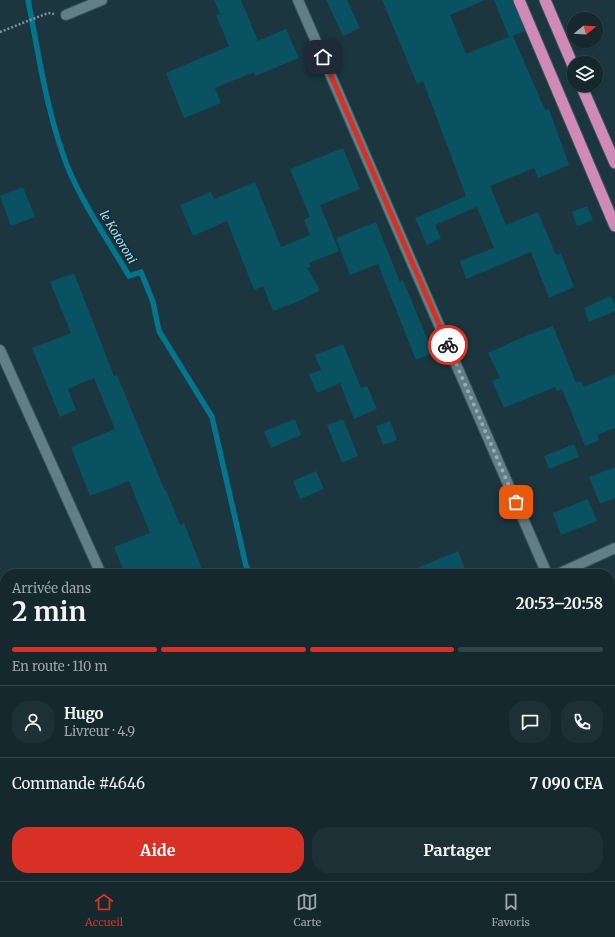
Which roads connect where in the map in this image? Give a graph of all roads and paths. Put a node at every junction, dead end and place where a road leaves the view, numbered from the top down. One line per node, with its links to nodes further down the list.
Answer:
1 (102, 0): 6 (street)
2 (298, 0): 15 (street)
3 (519, 0): 11 (highway)
4 (545, 0): 8 (highway)
5 (44, 14): 7 (path)
6 (66, 15)
7 (0, 32)
8 (569, 56)
9 (585, 92): 10 (highway)
10 (615, 163)
11 (615, 226)
12 (0, 350): 14 (street)
13 (615, 548): 16 (street)
14 (99, 569)
15 (545, 569)
16 (569, 569)

